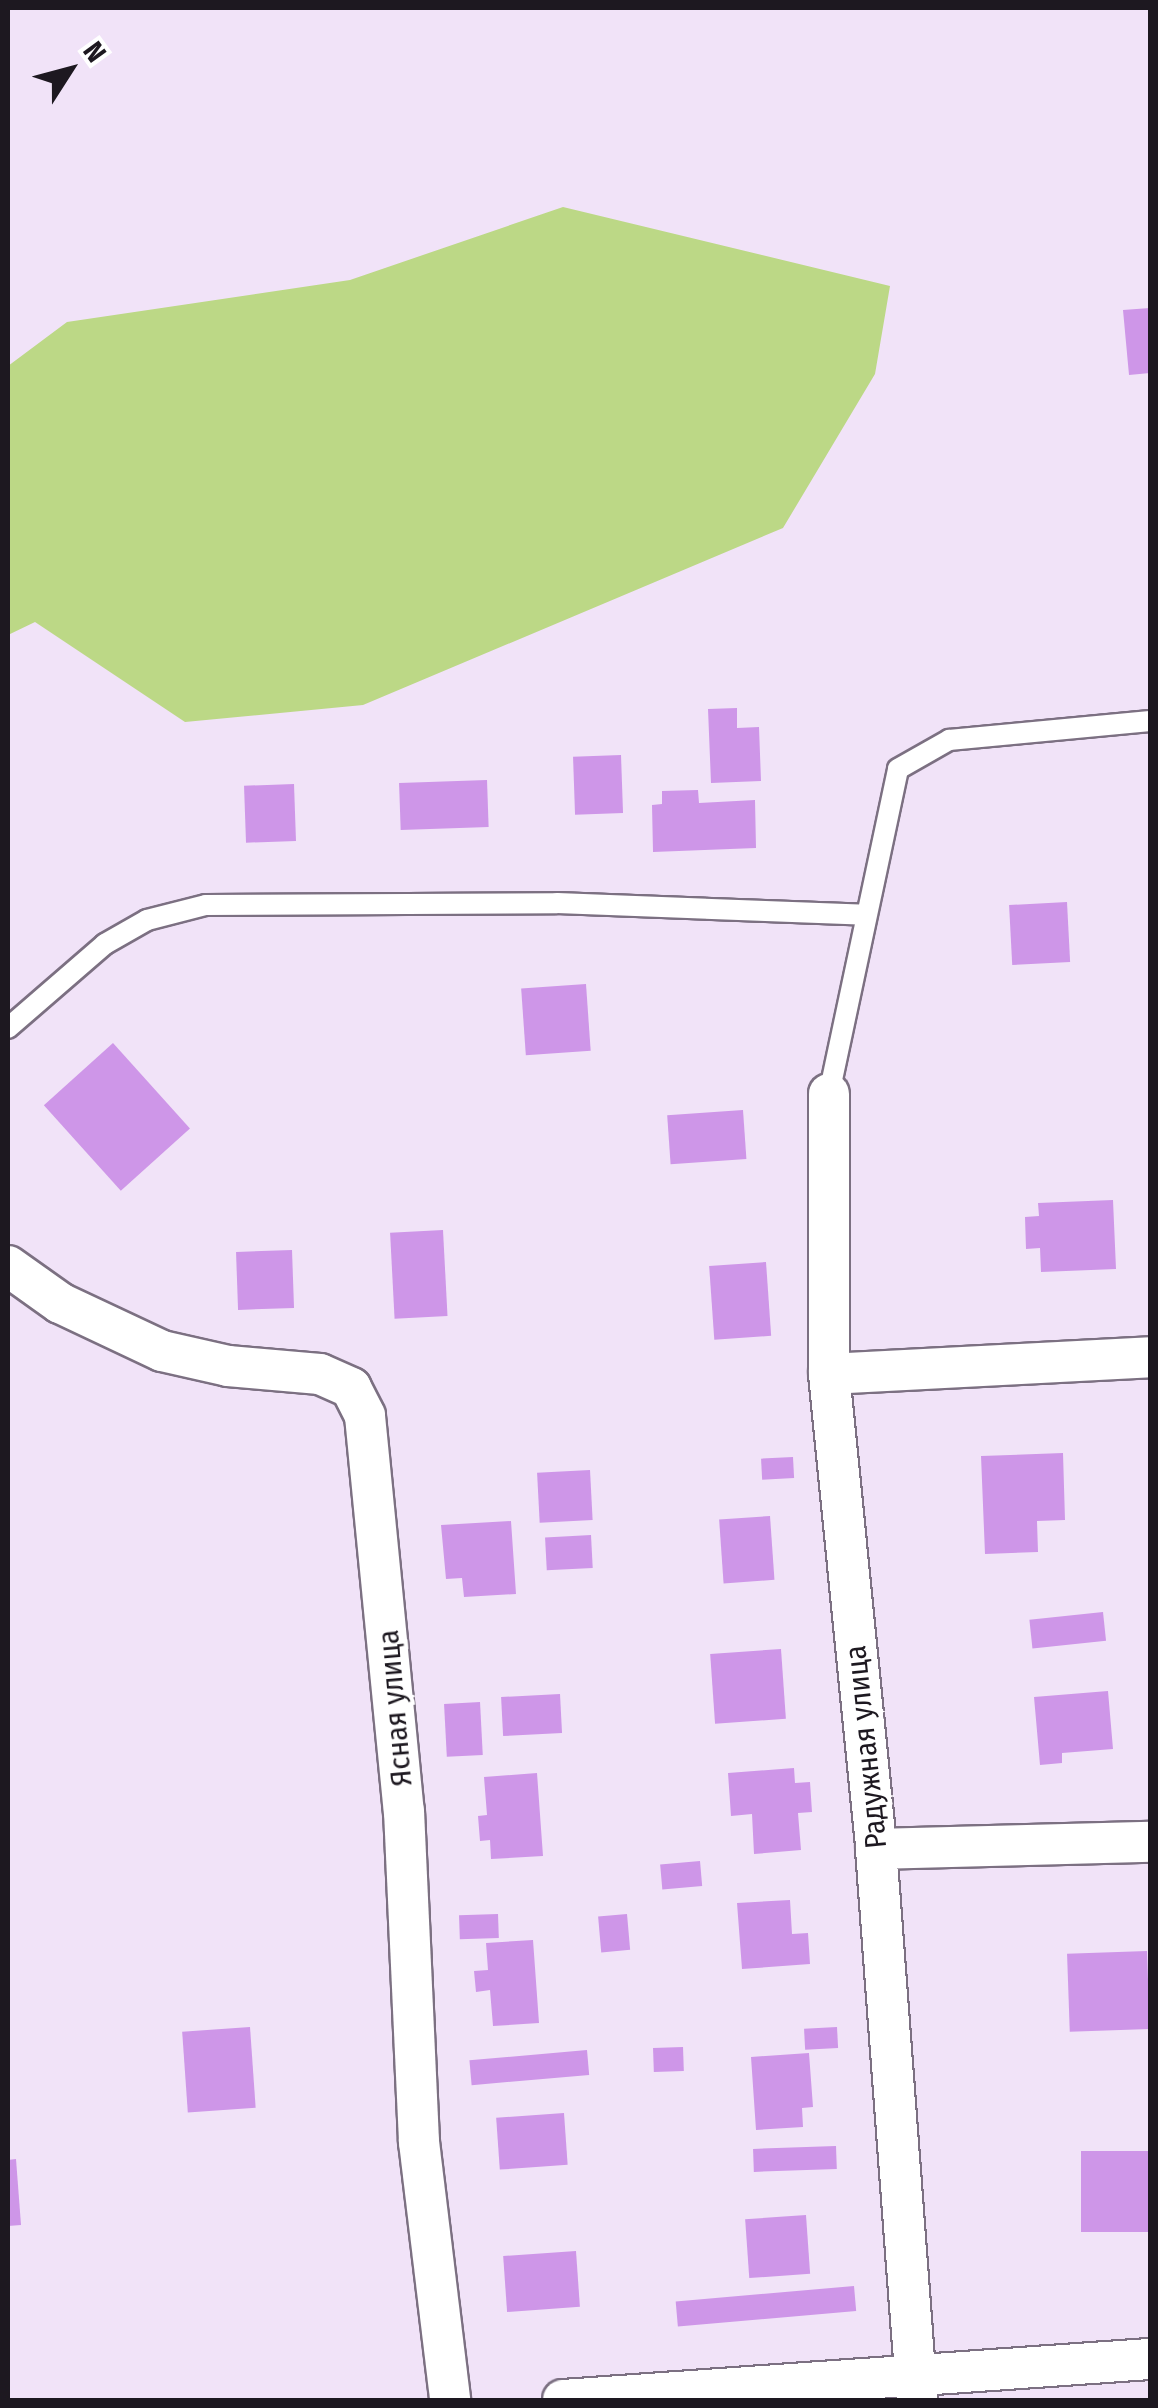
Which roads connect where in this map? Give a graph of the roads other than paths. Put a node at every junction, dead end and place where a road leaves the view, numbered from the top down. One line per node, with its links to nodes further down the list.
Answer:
1 (1150, 720): 2 (lane)
2 (866, 915): 3 (lane); 4 (lane)
3 (8, 1028)
4 (829, 1094): 7 (street, Радужная улица)
5 (8, 1266): 12 (street, Ясная улица)
6 (1150, 1357): 7 (street)
7 (829, 1374): 9 (street, Радужная улица)
8 (1150, 1842): 9 (street)
9 (876, 1850): 11 (street, Радужная улица)
10 (1150, 2359): 11 (street)
11 (916, 2390): 13 (street)
12 (450, 2400)
13 (563, 2400)

